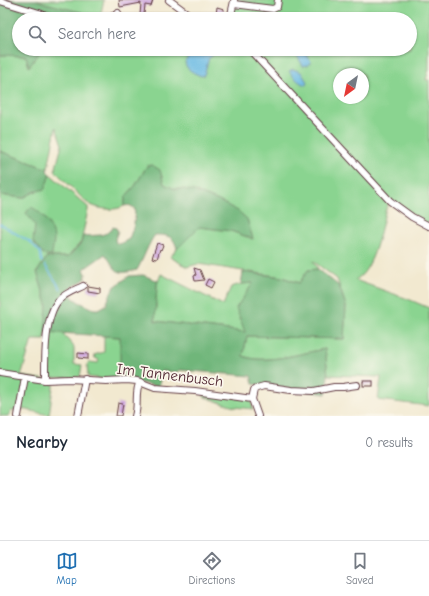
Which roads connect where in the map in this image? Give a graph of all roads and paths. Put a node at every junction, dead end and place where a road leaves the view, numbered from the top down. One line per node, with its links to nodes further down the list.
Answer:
1 (169, 0): 6 (street)
2 (0, 1): 5 (street)
3 (234, 2): 4 (street); 7 (street)
4 (278, 3)
5 (36, 12)
6 (185, 12)
7 (232, 12)
8 (255, 56): 9 (street)
9 (429, 226)
10 (83, 286): 14 (street)
11 (0, 373): 12 (street, Im Tannenbusch)
12 (25, 378): 14 (street, Im Tannenbusch); 19 (street)
13 (85, 379): 14 (street, Im Tannenbusch); 15 (street, Im Tannenbusch); 17 (street)
14 (45, 380)
15 (140, 382): 18 (street, Im Tannenbusch); 22 (street)
16 (357, 385): 18 (street)
17 (83, 398): 20 (street); 21 (street)
18 (252, 399): 23 (street)
19 (18, 416)
20 (78, 416)
21 (82, 416)
22 (135, 416)
23 (258, 416)

